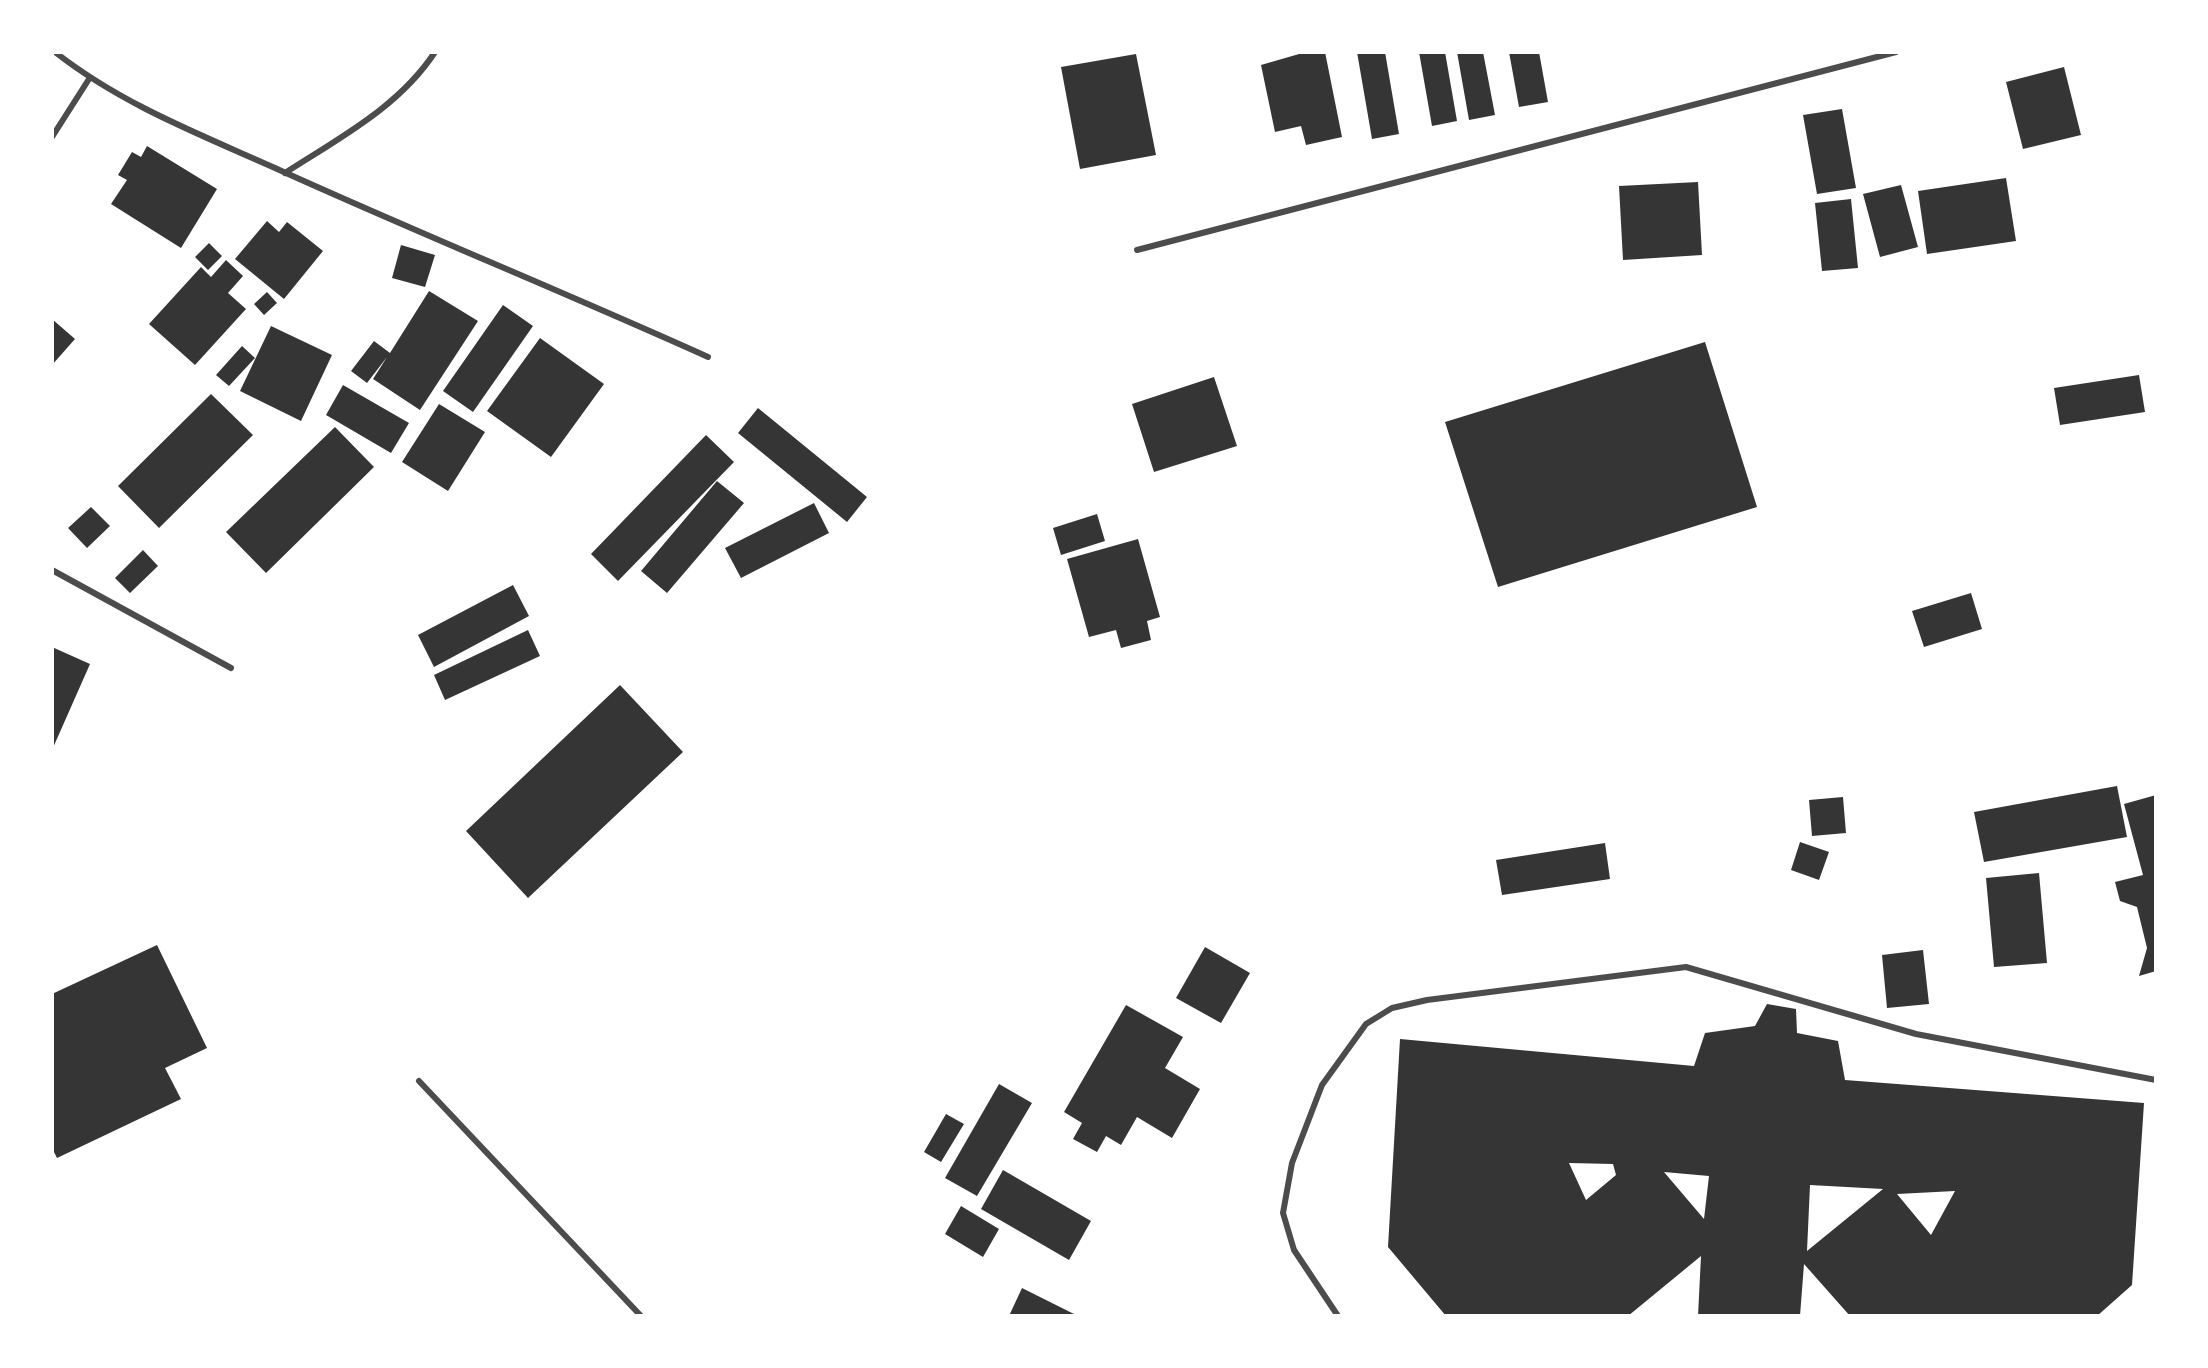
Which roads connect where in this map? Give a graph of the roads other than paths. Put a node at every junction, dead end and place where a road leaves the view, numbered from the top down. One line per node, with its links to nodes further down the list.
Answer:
1 (55, 52): 4 (street)
2 (435, 52): 6 (street)
3 (1896, 52): 7 (street)
4 (89, 79): 5 (street); 6 (street)
5 (52, 136)
6 (285, 173): 8 (street)
7 (1137, 250)
8 (708, 357)
9 (52, 570): 10 (street)
10 (231, 668)
11 (2156, 1080): 14 (street)
12 (419, 1081): 13 (street)
13 (641, 1316)
14 (1338, 1316)

